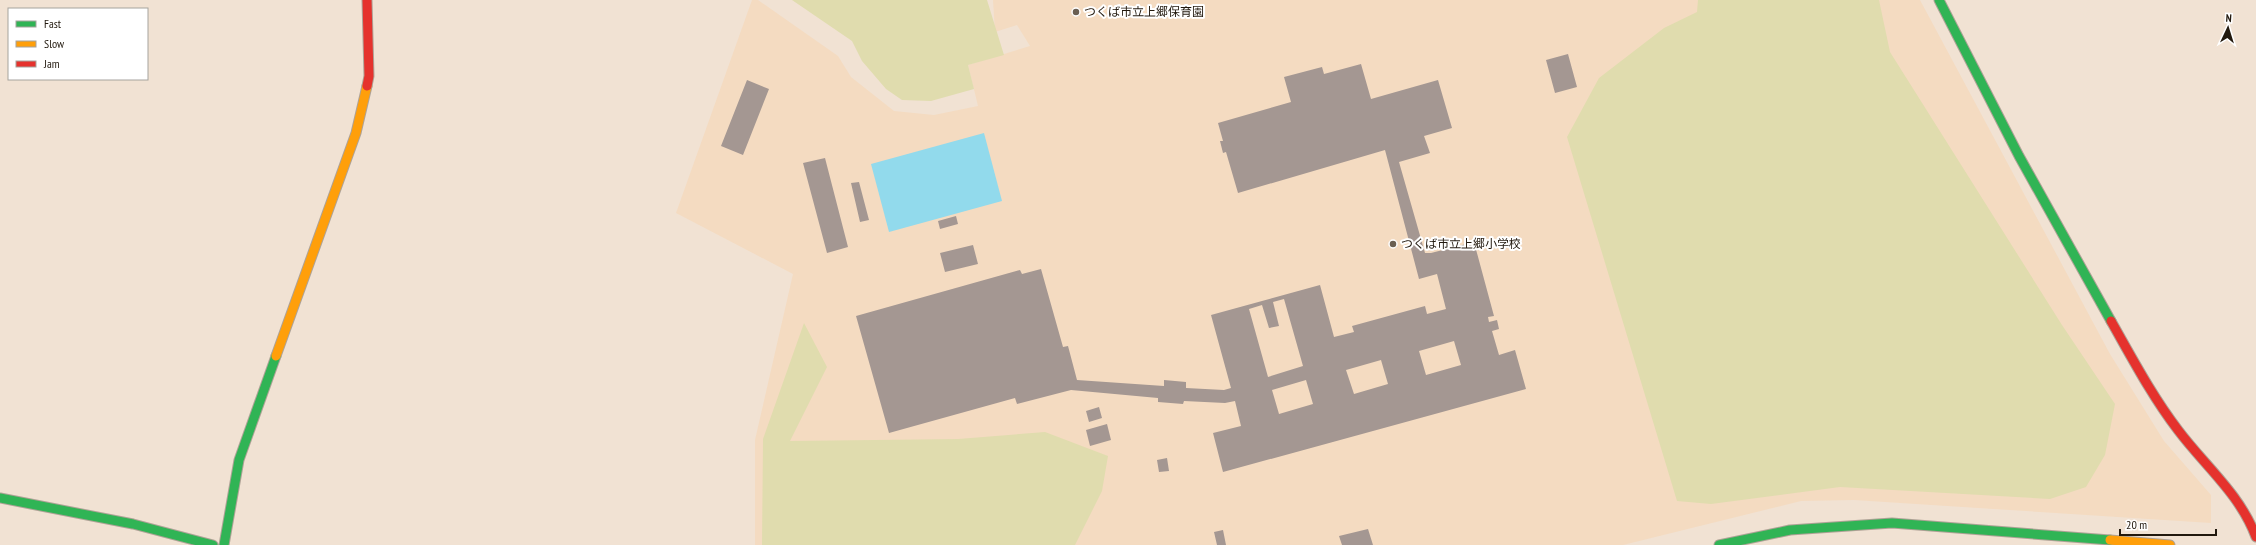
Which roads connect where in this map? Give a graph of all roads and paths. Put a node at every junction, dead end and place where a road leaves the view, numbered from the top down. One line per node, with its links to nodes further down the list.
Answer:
1 (366, 0): 6 (street)
2 (1939, 0): 4 (street)
3 (0, 498): 5 (street)
4 (2256, 538)
5 (213, 545)
6 (224, 545)
7 (1719, 545): 8 (street)
8 (2170, 545)

